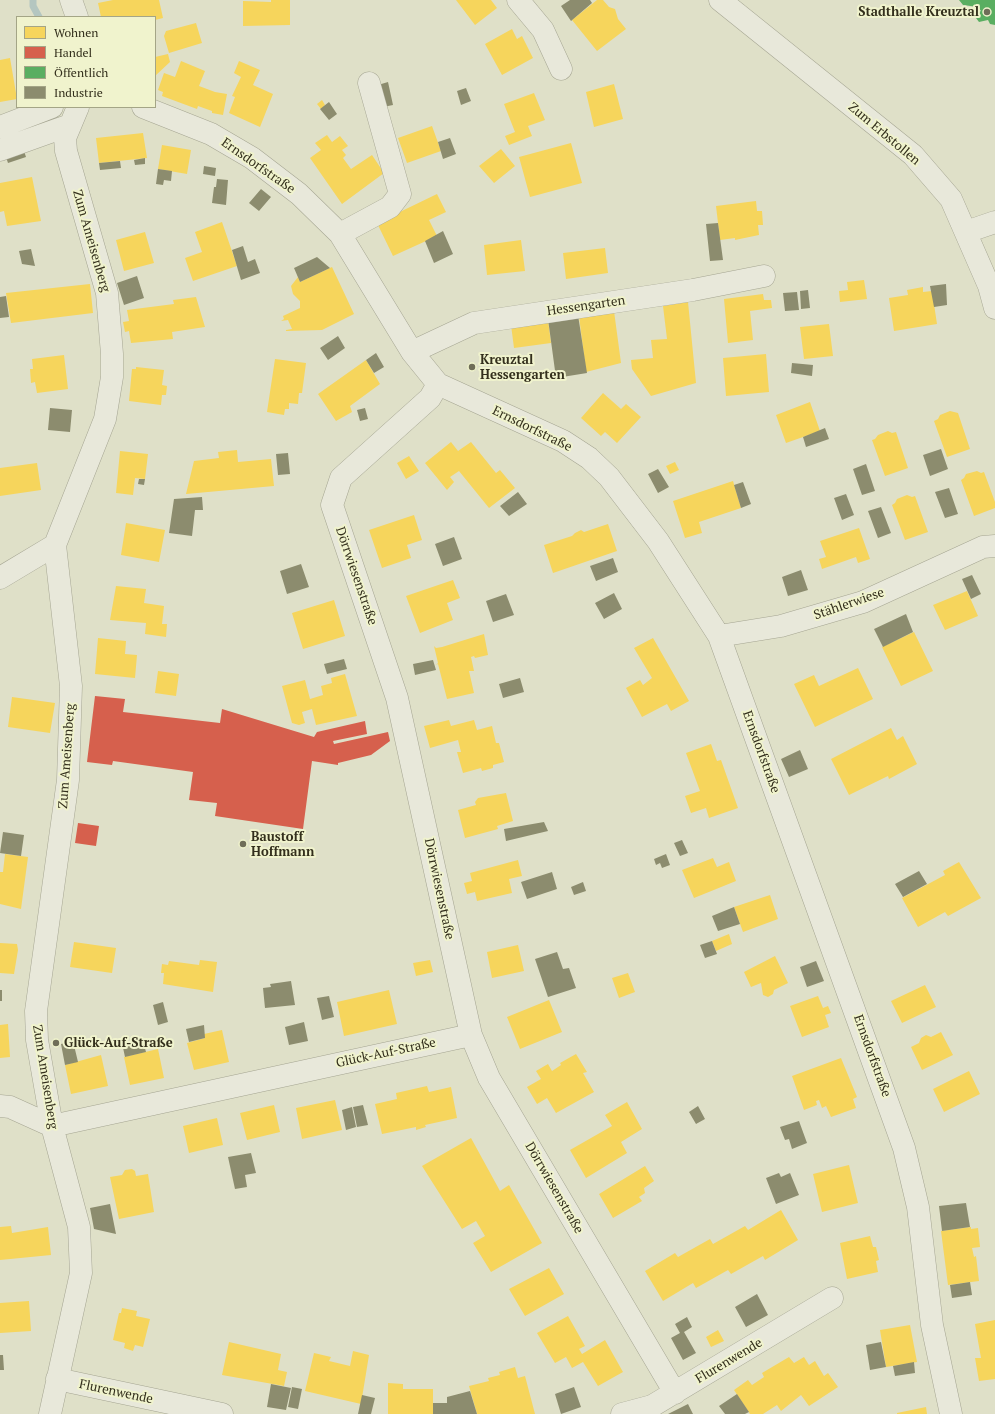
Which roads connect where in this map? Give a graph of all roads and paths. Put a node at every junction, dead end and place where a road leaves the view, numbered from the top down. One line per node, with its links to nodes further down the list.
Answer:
1 (71, 0): 4 (street)
2 (518, 0): 5 (street)
3 (720, 0): 13 (street, Zum Erbstollen)
4 (77, 16)
5 (560, 69)
6 (369, 83): 14 (street)
7 (49, 108): 10 (street)
8 (146, 108): 14 (street, Ernsdorfstraße)
9 (74, 116): 11 (street); 19 (street, Zum Ameisenberg)
10 (0, 127)
11 (0, 150)
12 (995, 222): 13 (street)
13 (966, 232): 16 (street, Zum Erbstollen)
14 (340, 234): 17 (street, Ernsdorfstraße)
15 (764, 276): 17 (street, Hessengarten)
16 (995, 308)
17 (412, 352): 18 (street, Ernsdorfstraße)
18 (438, 384): 22 (street, Ernsdorfstraße); 23 (street, Dörrwiesenstraße)
19 (55, 545): 21 (street); 25 (street, Zum Ameisenberg)
20 (995, 546): 22 (street, Stählerwiese)
21 (0, 578)
22 (719, 636): 32 (street, Ernsdorfstraße)
23 (471, 1035): 25 (street, Glück-Auf-Straße); 28 (street, Dörrwiesenstraße)
24 (0, 1106): 25 (street)
25 (52, 1126): 27 (street, Zum Ameisenberg)
26 (832, 1298): 28 (street, Flurenwende)
27 (58, 1379): 29 (street, Zum Ameisenberg); 30 (street, Flurenwende)
28 (675, 1393): 31 (street, Flurenwende)
29 (50, 1414)
30 (222, 1414)
31 (622, 1414)
32 (951, 1414)

